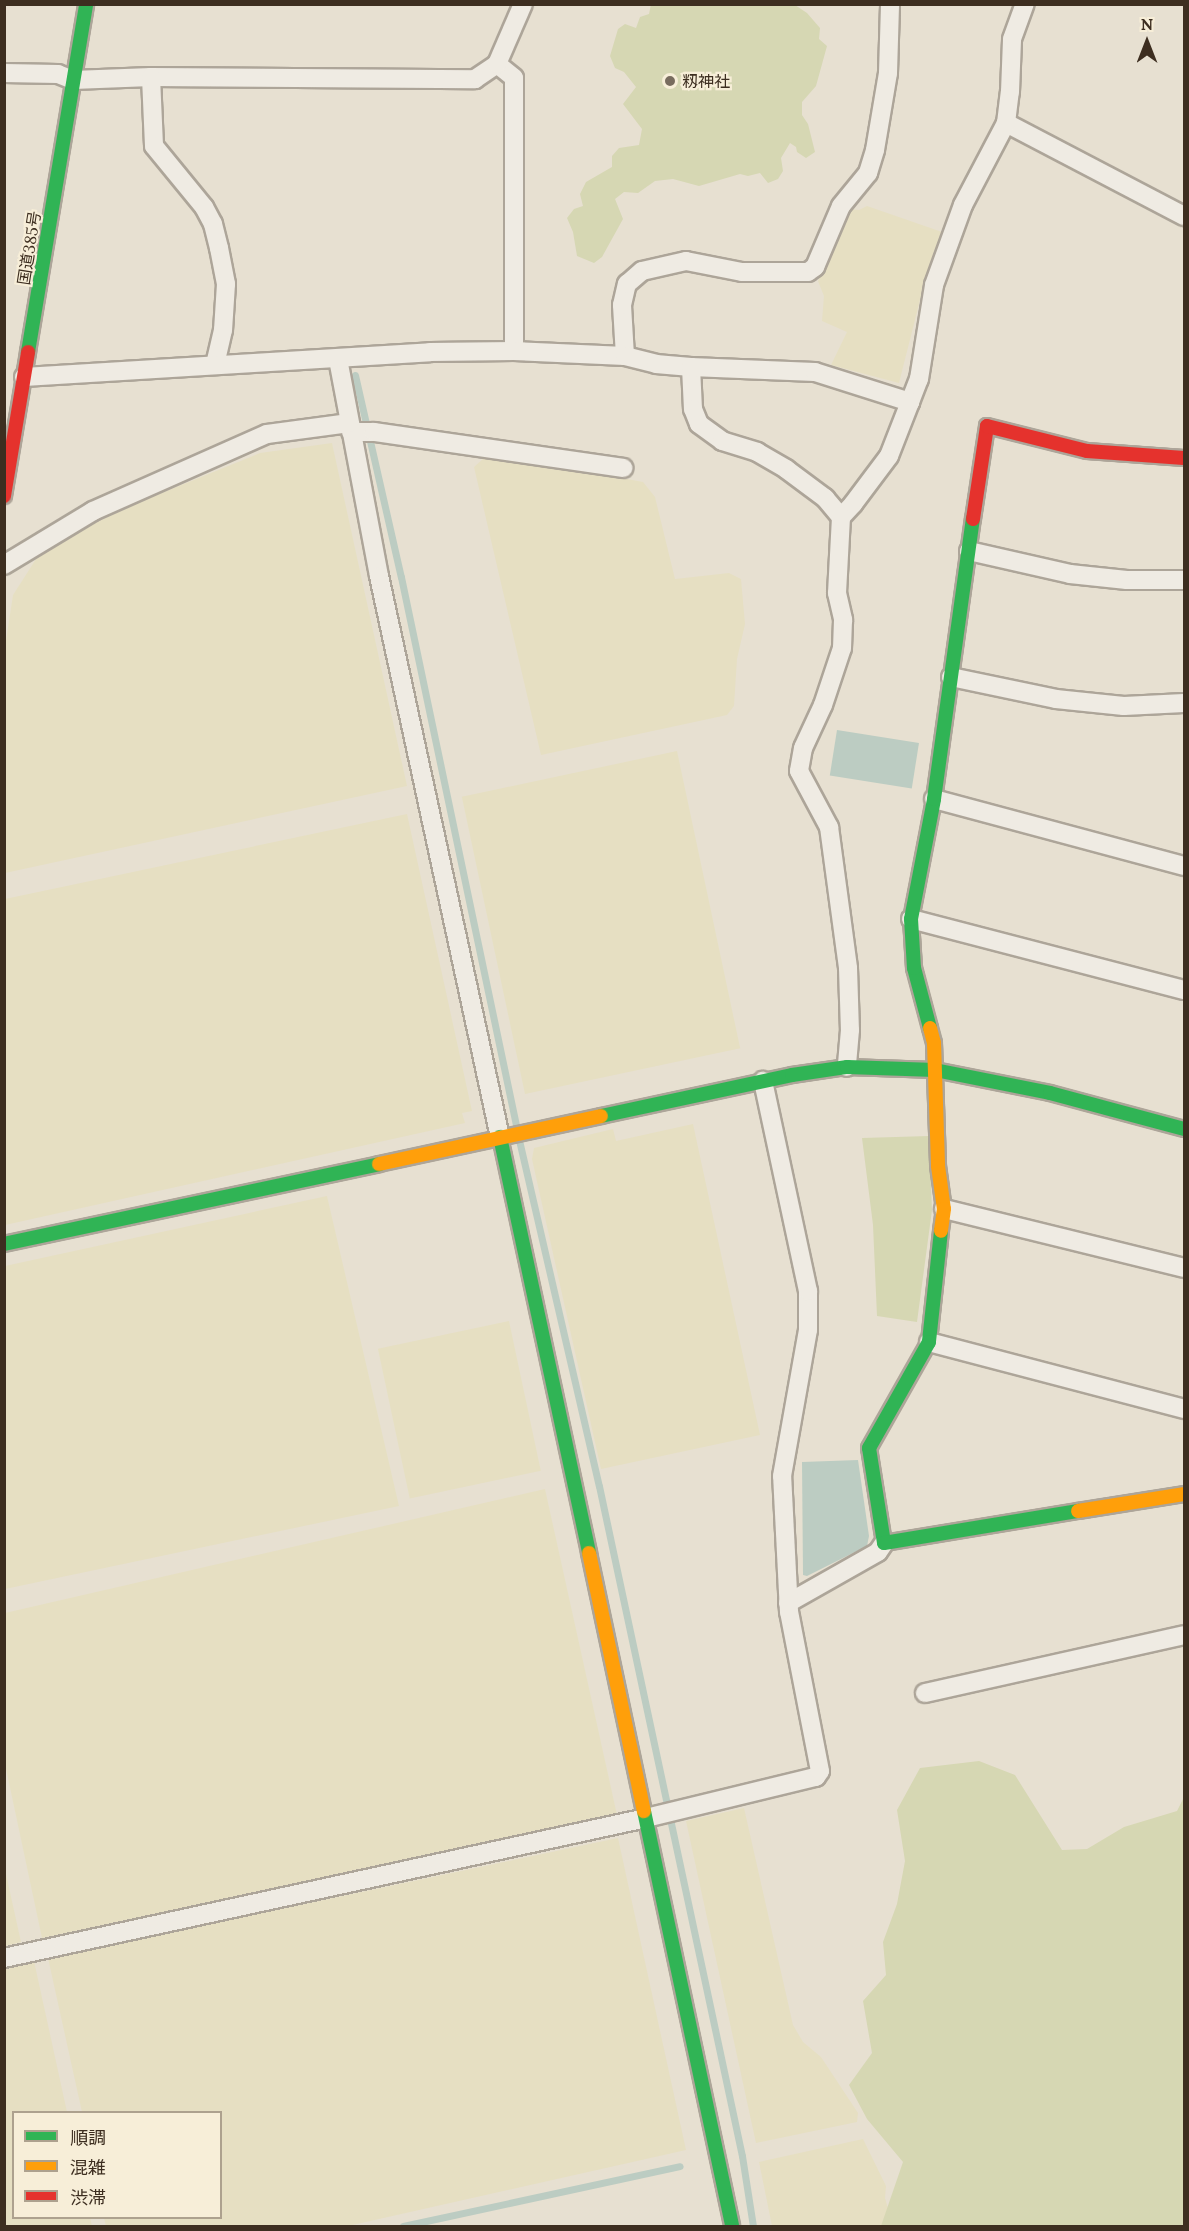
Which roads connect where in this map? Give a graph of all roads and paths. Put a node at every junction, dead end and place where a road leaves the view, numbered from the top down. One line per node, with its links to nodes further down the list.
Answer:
1 (86, 4): 8 (main road, 国道385号)
2 (523, 4): 5 (street)
3 (890, 4): 12 (street)
4 (1025, 4): 9 (street)
5 (497, 64): 7 (street); 11 (street)
6 (4, 73): 8 (street)
7 (151, 77): 8 (street); 14 (street)
8 (73, 80): 16 (main road, 国道385号)
9 (1006, 123): 10 (street); 17 (street)
10 (1185, 216)
11 (514, 351): 12 (street); 13 (street)
12 (625, 356): 15 (street)
13 (338, 358): 14 (street); 18 (street)
14 (215, 364): 16 (street)
15 (691, 367): 17 (street); 22 (street)
16 (24, 378): 21 (main road, 国道385号)
17 (910, 402): 22 (street)
18 (350, 427): 20 (street); 24 (street); 36 (street)
19 (1185, 458): 23 (main road)
20 (623, 468)
21 (4, 496)
22 (841, 517): 32 (street)
23 (969, 551): 25 (street); 26 (main road)
24 (4, 565)
25 (1185, 580)
26 (951, 677): 27 (street); 28 (main road)
27 (1185, 703)
28 (934, 799): 29 (street); 30 (main road)
29 (1185, 866)
30 (911, 919): 31 (street); 33 (main road)
31 (1185, 990)
32 (847, 1067): 33 (main road); 34 (main road)
33 (935, 1070): 35 (main road); 37 (main road)
34 (763, 1081): 36 (main road); 44 (street)
35 (1185, 1129)
36 (500, 1137): 38 (main road); 47 (main road)
37 (944, 1209): 39 (street); 40 (main road)
38 (4, 1244)
39 (1183, 1263)
40 (930, 1342): 41 (street); 43 (main road)
41 (1185, 1409)
42 (1185, 1494): 43 (main road)
43 (884, 1543): 44 (street)
44 (788, 1604): 47 (street)
45 (1185, 1635): 46 (street)
46 (925, 1693)
47 (646, 1818): 48 (street); 49 (main road)
48 (4, 1958)
49 (732, 2226)

